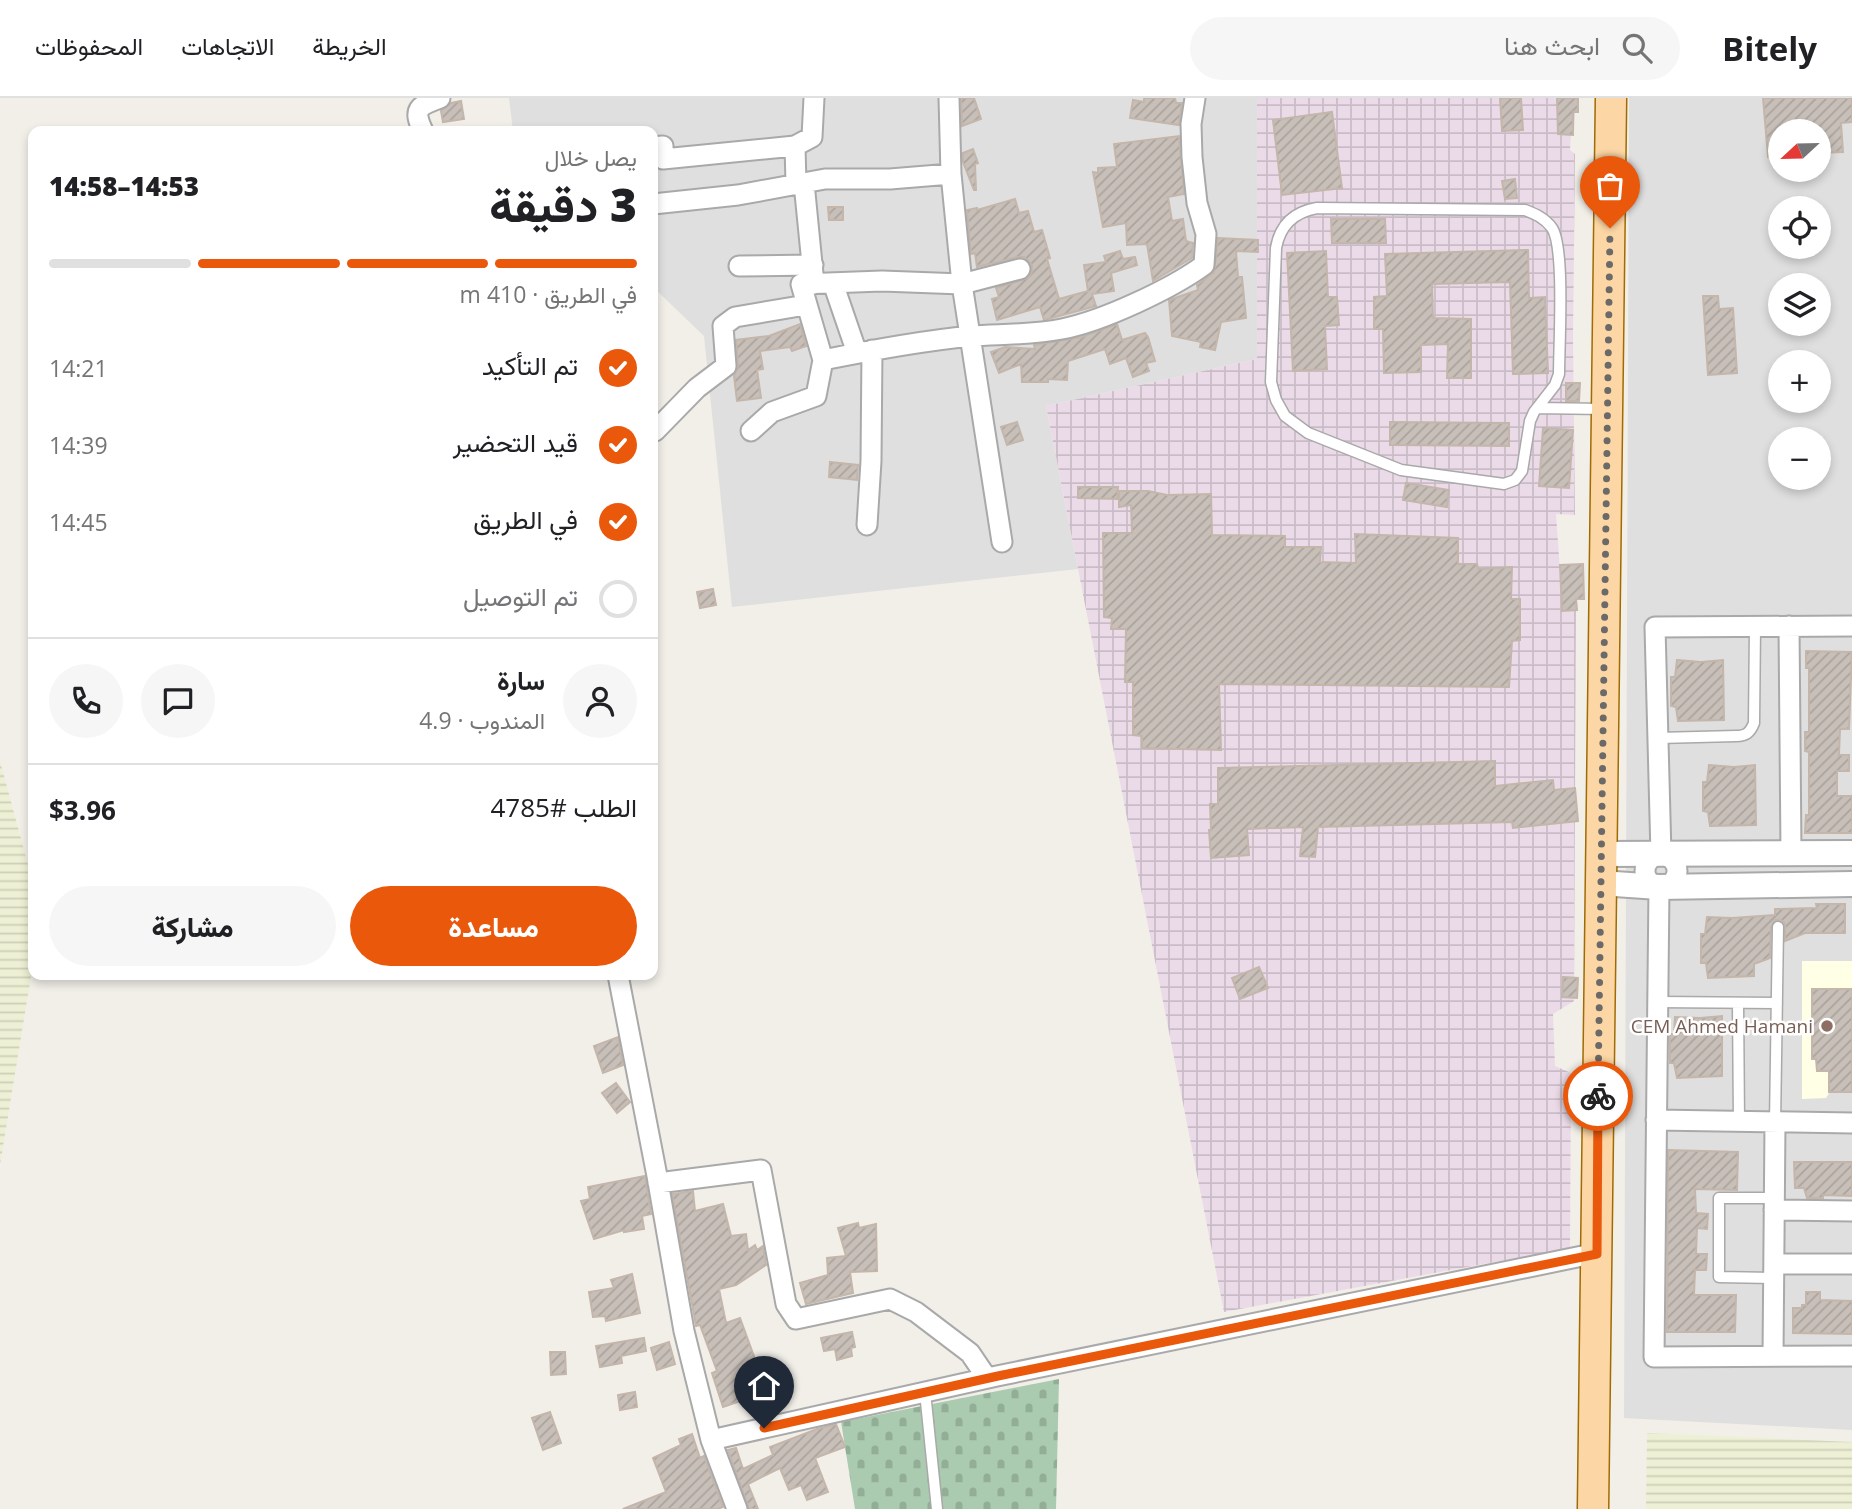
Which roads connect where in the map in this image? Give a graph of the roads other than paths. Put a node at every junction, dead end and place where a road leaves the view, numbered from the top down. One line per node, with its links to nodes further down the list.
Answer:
1 (440, 98): 6 (street)
2 (814, 98): 8 (street)
3 (949, 98): 9 (street)
4 (1195, 98): 17 (street)
5 (1611, 98): 21 (main road)
6 (421, 126)
7 (658, 146): 8 (street)
8 (795, 146): 10 (street)
9 (951, 174): 10 (street); 15 (street)
10 (800, 184): 11 (street); 14 (street)
11 (658, 203)
12 (739, 265): 14 (street)
13 (1020, 269): 15 (street)
14 (820, 277): 15 (street); 16 (street); 18 (street)
15 (962, 284): 17 (street)
16 (806, 304): 19 (street); 22 (street)
17 (970, 337): 18 (street); 25 (street)
18 (865, 352): 19 (street); 24 (street)
19 (823, 360): 23 (street)
20 (1537, 408): 20 (lane); 21 (lane)
21 (1608, 409): 32 (main road)
22 (658, 428)
23 (751, 430)
24 (867, 525)
25 (1002, 542)
26 (1755, 626): 27 (street); 29 (lane); 29 (street)
27 (1789, 626): 28 (street); 30 (street)
28 (1852, 626)
29 (1658, 738): 33 (street)
30 (1791, 853): 31 (street); 33 (street)
31 (1852, 853)
32 (1602, 854): 33 (street); 34 (main road)
33 (1661, 855): 36 (street)
34 (1600, 883): 36 (street); 49 (main road)
35 (1852, 884): 36 (street)
36 (1659, 887): 39 (street)
37 (1778, 927): 41 (lane)
38 (619, 980): 46 (street)
39 (1658, 1002): 40 (lane); 42 (street)
40 (1738, 1003): 41 (lane); 43 (lane)
41 (1776, 1003): 44 (lane)
42 (1656, 1120): 43 (street); 52 (street)
43 (1739, 1122): 44 (street)
44 (1775, 1123): 45 (street); 47 (street)
45 (1852, 1123)
46 (658, 1183): 54 (street); 56 (street)
47 (1774, 1204): 48 (street); 51 (street); 51 (lane)
48 (1852, 1211)
49 (1597, 1254): 54 (street); 59 (main road)
50 (1852, 1264): 51 (street)
51 (1774, 1271): 52 (street)
52 (1773, 1356): 53 (street)
53 (1852, 1356)
54 (987, 1378): 55 (street)
55 (925, 1392): 56 (street); 58 (lane)
56 (711, 1440): 57 (street)
57 (737, 1509)
58 (937, 1509)
59 (1593, 1509)

